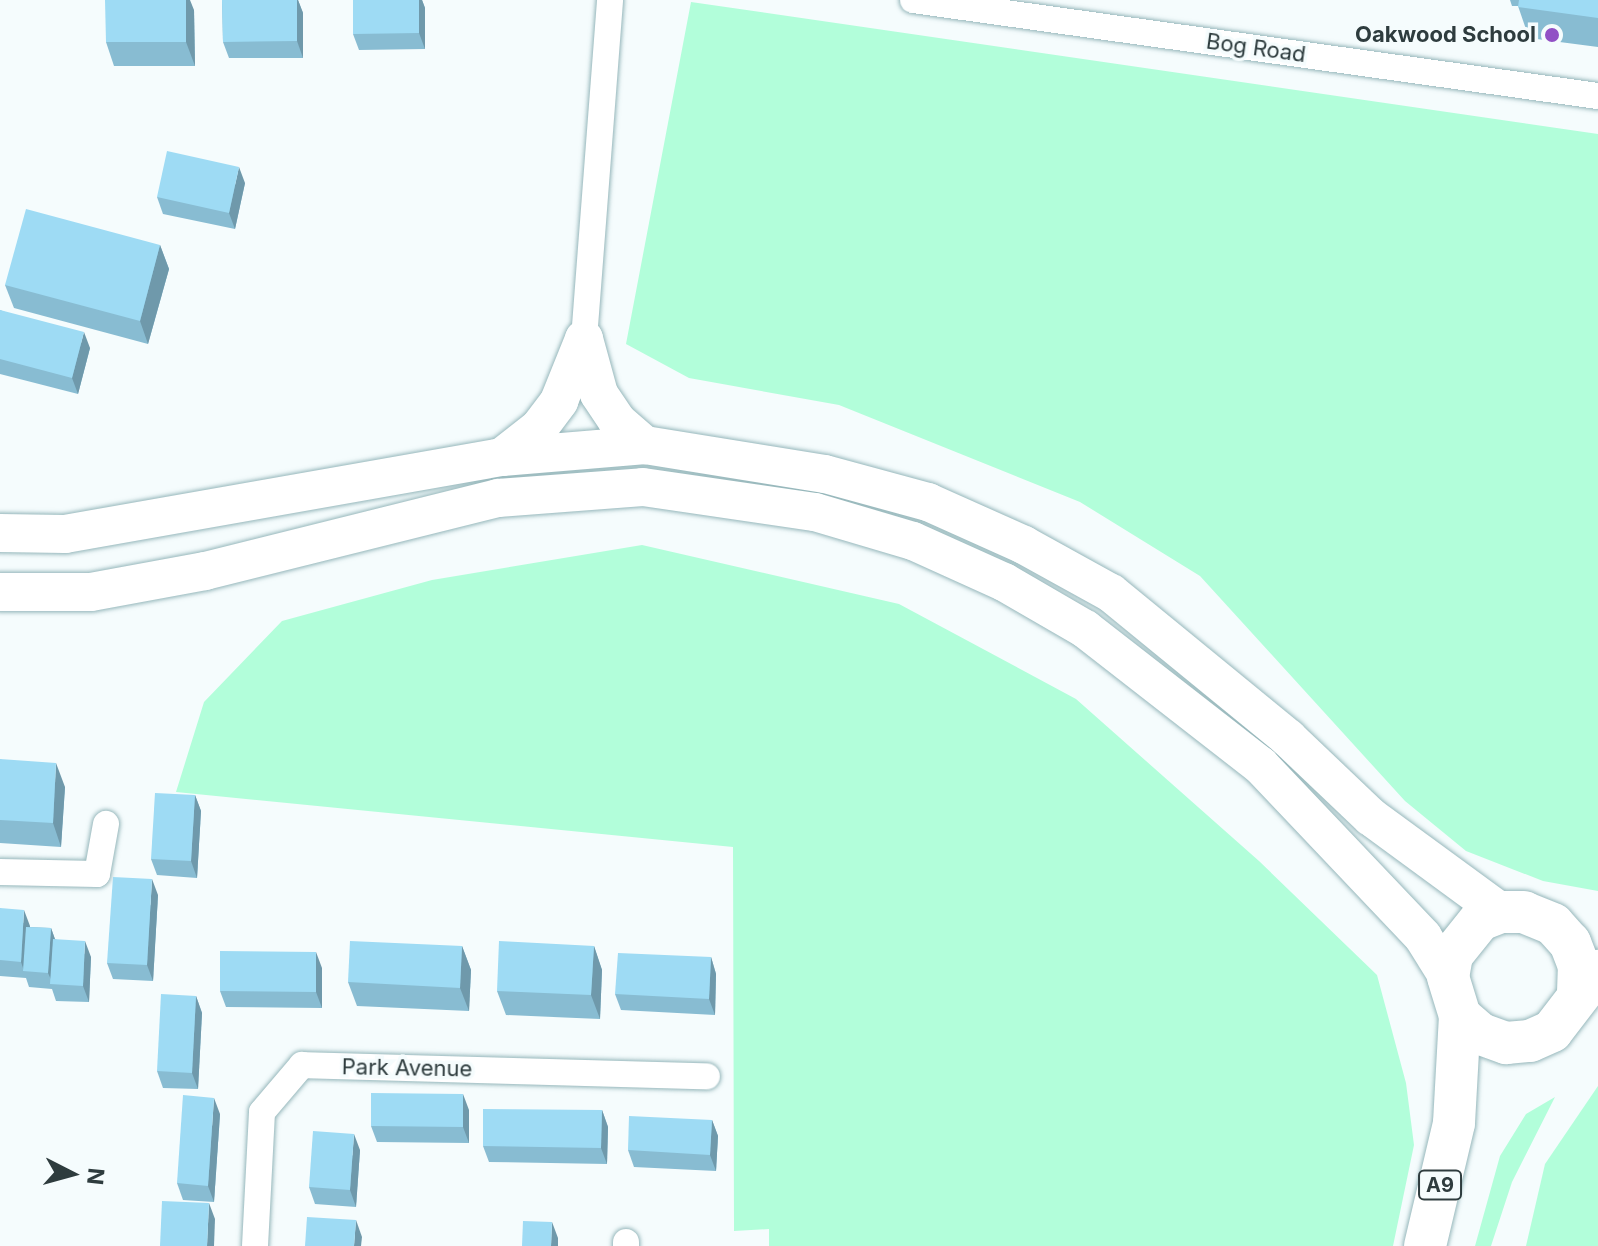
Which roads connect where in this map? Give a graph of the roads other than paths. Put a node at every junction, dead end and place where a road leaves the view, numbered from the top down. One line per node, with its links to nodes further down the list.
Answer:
1 (610, 0): 4 (street)
2 (913, 0): 3 (street, Bog Road)
3 (1598, 96)
4 (584, 339): 5 (main road); 6 (main road)
5 (645, 445): 6 (main road); 11 (main road)
6 (502, 457): 7 (main road)
7 (8, 533)
8 (0, 592): 14 (main road)
9 (106, 824): 10 (street)
10 (0, 872)
11 (1501, 912): 12 (main road); 14 (main road)
12 (1553, 924): 13 (main road); 15 (main road)
13 (1598, 933)
14 (1448, 977): 16 (main road)
15 (1588, 981): 17 (main road)
16 (1460, 1016): 17 (main road); 19 (main road, A9)
17 (1506, 1043): 19 (main road, A9)
18 (707, 1076): 20 (street, Park Avenue)
19 (1454, 1123): 21 (main road, A9)
20 (255, 1246)
21 (1425, 1246)

